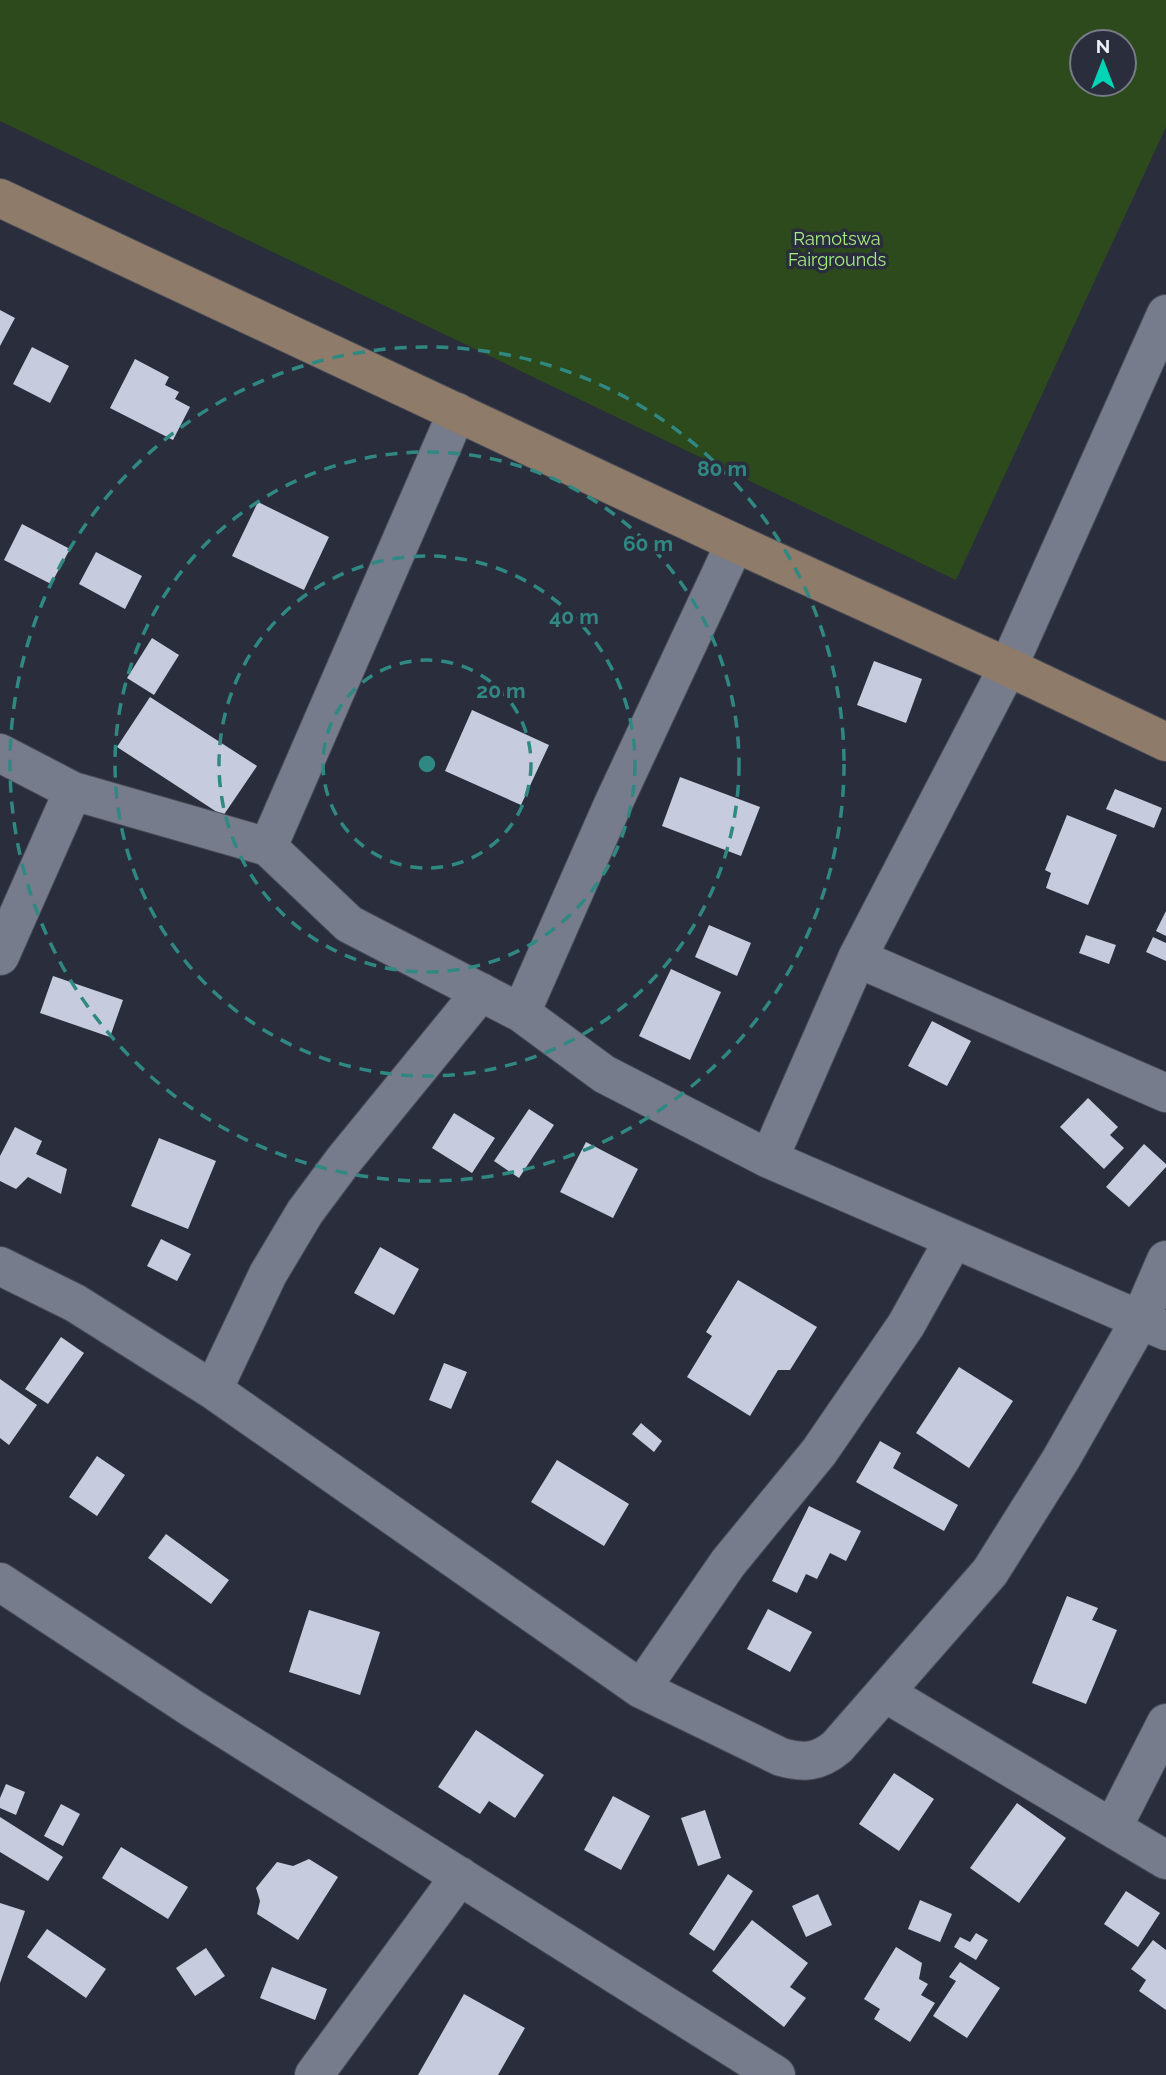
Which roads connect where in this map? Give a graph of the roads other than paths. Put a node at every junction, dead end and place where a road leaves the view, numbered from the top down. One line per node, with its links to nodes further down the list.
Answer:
1 (0, 198): 3 (street)
2 (1166, 314): 5 (street)
3 (457, 412): 4 (street); 9 (street)
4 (735, 543): 5 (street); 13 (street)
5 (1008, 667): 6 (street); 11 (street)
6 (1166, 742)
7 (0, 753): 8 (street)
8 (73, 791): 9 (street); 10 (street)
9 (268, 848): 12 (street)
10 (0, 956)
11 (857, 958): 14 (street); 15 (street)
12 (481, 992): 13 (street); 20 (street)
13 (521, 1013): 15 (street)
14 (1166, 1093)
15 (769, 1159): 16 (street)
16 (954, 1239): 19 (street); 22 (street)
17 (1166, 1260): 19 (street)
18 (0, 1266): 20 (street)
19 (1153, 1326): 23 (street)
20 (214, 1390): 22 (street)
21 (0, 1582): 27 (street)
22 (641, 1689): 23 (street)
23 (885, 1693): 25 (street)
24 (1166, 1723): 25 (street)
25 (1113, 1826): 26 (street)
26 (1166, 1860)
27 (460, 1876): 28 (street); 29 (street)
28 (314, 2075)
29 (776, 2075)

